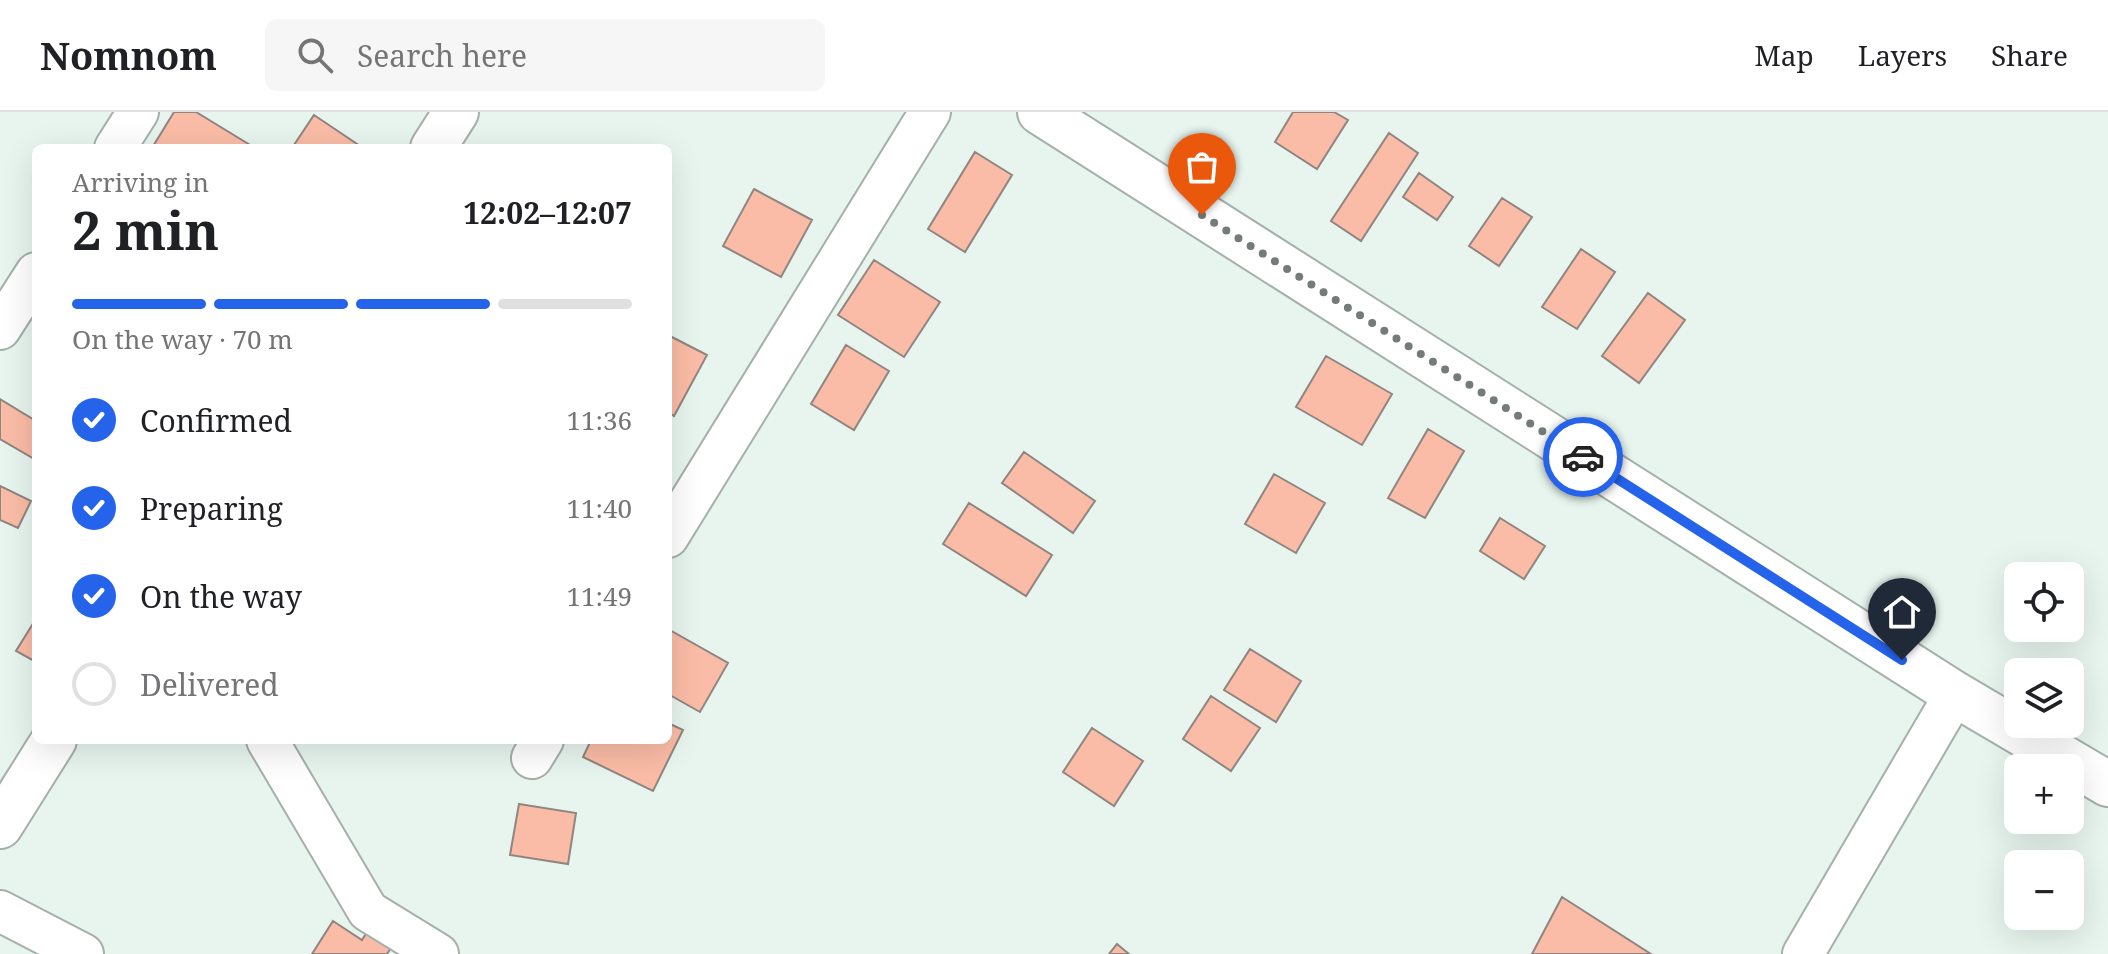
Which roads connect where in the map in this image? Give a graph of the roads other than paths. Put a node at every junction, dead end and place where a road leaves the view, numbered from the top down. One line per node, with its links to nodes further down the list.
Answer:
1 (138, 112): 5 (street)
2 (456, 112): 6 (main road)
3 (930, 112): 9 (street)
4 (1040, 112): 10 (main road)
5 (118, 144)
6 (436, 144)
7 (32, 279): 8 (street)
8 (0, 329)
9 (672, 531)
10 (1955, 694): 13 (main road); 18 (street)
11 (51, 744): 14 (main road)
12 (269, 744): 17 (street)
13 (2108, 784)
14 (0, 826)
15 (0, 911): 16 (street)
16 (83, 954)
17 (438, 954)
18 (1803, 954)

